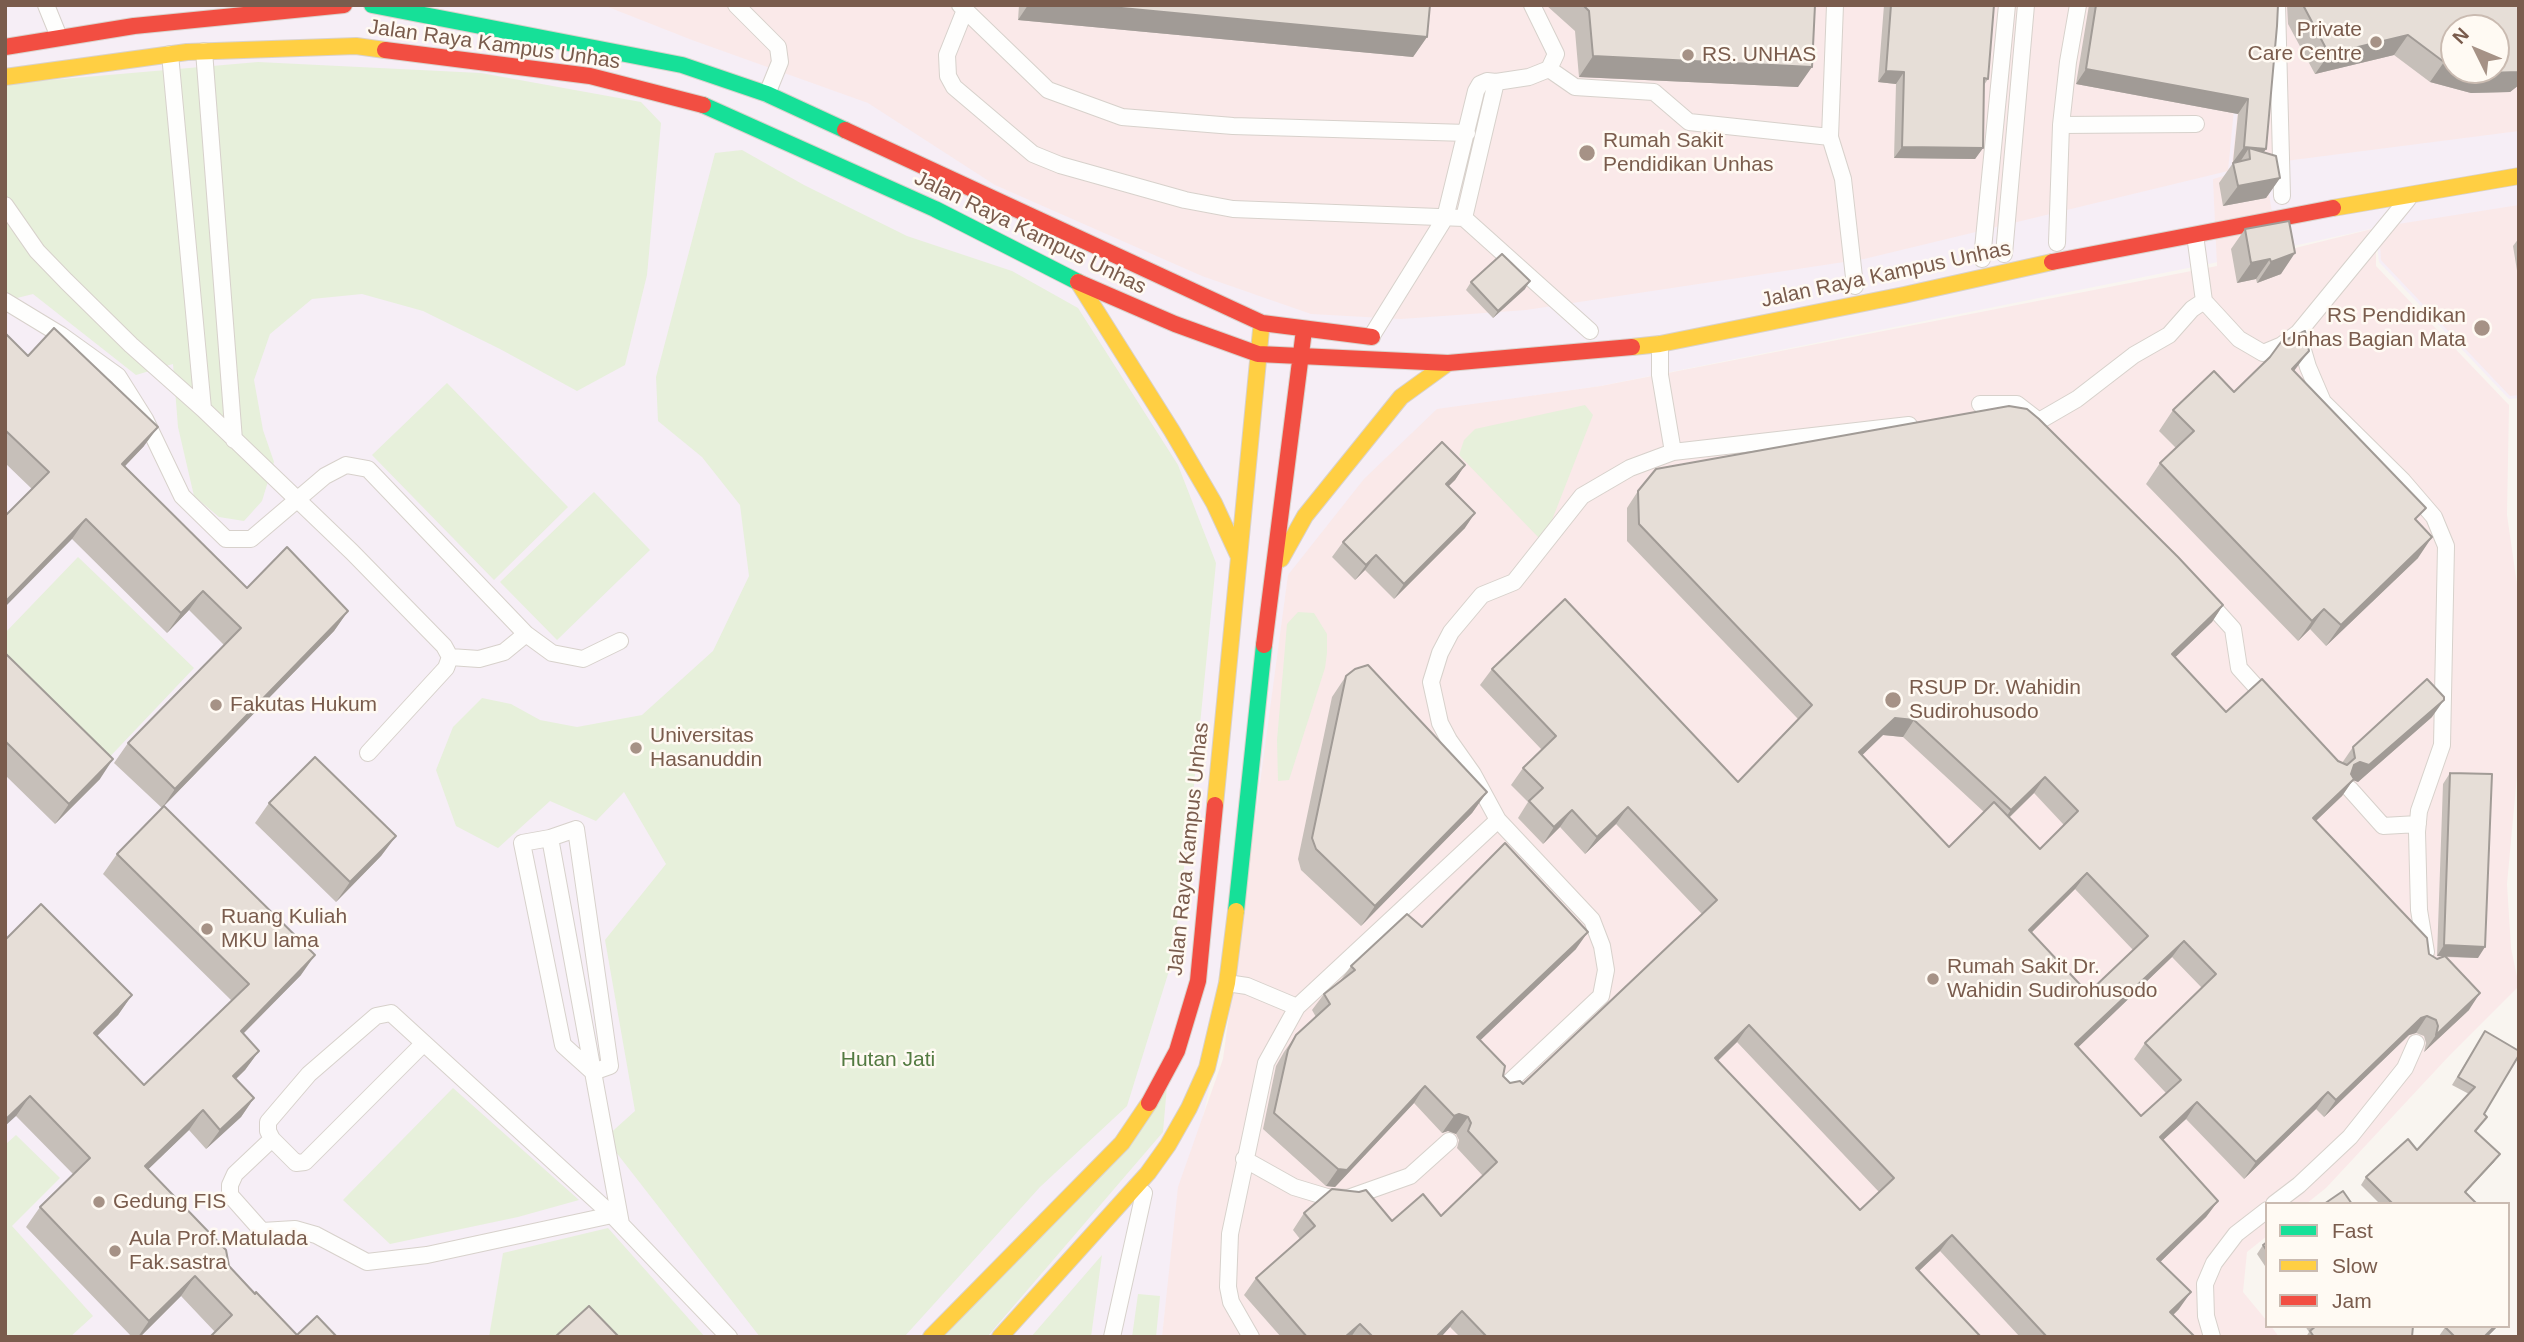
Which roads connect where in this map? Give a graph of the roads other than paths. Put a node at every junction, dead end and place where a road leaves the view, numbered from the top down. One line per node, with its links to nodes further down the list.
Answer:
1 (46, 5): 12 (lane)
2 (344, 5): 12 (street, Jalan Raya Kampus Unhas)
3 (372, 5): 19 (street, Jalan Raya Kampus Unhas)
4 (736, 5): 19 (lane)
5 (1532, 5): 16 (lane)
6 (1835, 5): 23 (lane)
7 (2007, 5): 33 (lane)
8 (2026, 5): 32 (lane)
9 (2078, 5): 21 (lane)
10 (2277, 5): 26 (lane)
11 (962, 8): 22 (lane); 28 (lane)
12 (59, 37): 13 (street, Jalan Raya Kampus Unhas)
13 (5, 47)
14 (204, 51): 15 (street, Jalan Raya Kampus Unhas); 19 (street, Jalan Raya Kampus Unhas); 52 (lane)
15 (170, 54): 17 (street, Jalan Raya Kampus Unhas); 50 (lane)
16 (1549, 69): 18 (lane); 23 (lane)
17 (5, 77)
18 (1496, 82): 22 (lane); 29 (lane)
19 (758, 106): 34 (street, Jalan Raya Kampus Unhas); 39 (street, Jalan Raya Kampus Unhas)
20 (2196, 124): 21 (lane)
21 (2061, 125): 31 (lane)
22 (1467, 133): 28 (lane)
23 (1830, 136): 35 (lane)
24 (2519, 176): 25 (street, Jalan Raya Kampus Unhas)
25 (2414, 192): 30 (street, Jalan Raya Kampus Unhas); 43 (lane)
26 (2282, 196)
27 (5, 205): 50 (lane)
28 (1445, 218): 29 (lane); 44 (lane)
29 (1464, 218): 41 (lane)
30 (2195, 235): 31 (street, Jalan Raya Kampus Unhas); 38 (lane)
31 (2058, 247): 32 (street, Jalan Raya Kampus Unhas)
32 (2009, 259): 33 (street, Jalan Raya Kampus Unhas)
33 (1978, 265): 45 (street, Jalan Raya Kampus Unhas)
34 (1078, 282): 46 (street, Jalan Raya Kampus Unhas); 55 (street)
35 (1862, 284): 36 (street, Jalan Raya Kampus Unhas)
36 (1835, 290)
37 (5, 301): 54 (lane)
38 (2204, 301): 43 (lane); 49 (lane)
39 (1262, 323): 40 (street, Jalan Raya Kampus Unhas); 46 (street, Jalan Raya Kampus Unhas)
40 (1304, 328): 44 (street, Jalan Raya Kampus Unhas); 47 (street)
41 (1596, 330): 42 (street)
42 (1571, 332)
43 (2298, 333): 65 (lane)
44 (1378, 337)
45 (1660, 344): 48 (street, Jalan Raya Kampus Unhas); 53 (lane)
46 (1258, 354): 47 (street, Jalan Raya Kampus Unhas); 55 (street, Jalan Raya Kampus Unhas)
47 (1302, 356): 48 (street, Jalan Raya Kampus Unhas); 56 (street)
48 (1448, 363): 56 (street)
49 (1980, 404)
50 (203, 410): 52 (lane)
51 (1926, 424): 53 (lane)
52 (234, 440): 54 (lane)
53 (1673, 452): 64 (lane)
54 (297, 500): 58 (lane); 60 (lane)
55 (1239, 557): 82 (street, Jalan Raya Kampus Unhas)
56 (1271, 576): 68 (street)
57 (2196, 589): 61 (lane)
58 (526, 634): 59 (lane); 60 (lane)
59 (620, 641)
60 (450, 657): 62 (lane)
61 (2282, 715)
62 (368, 753)
63 (2350, 789): 65 (lane)
64 (1498, 820): 69 (lane); 73 (lane)
65 (2418, 824): 67 (lane)
66 (550, 838): 72 (lane); 72 (lane); 72 (lane)
67 (2426, 965)
68 (1227, 983): 69 (lane); 77 (street)
69 (1297, 1007): 76 (lane)
70 (424, 1043): 74 (lane); 74 (lane); 80 (lane)
71 (2416, 1044): 78 (lane)
72 (593, 1072): 80 (lane)
73 (1501, 1090)
74 (272, 1139): 80 (lane)
75 (1449, 1141): 76 (lane)
76 (1244, 1159): 85 (lane)
77 (1148, 1173): 83 (street); 84 (lane)
78 (2277, 1202)
79 (2265, 1212): 86 (lane)
80 (617, 1219): 81 (lane)
81 (729, 1337)
82 (931, 1337)
83 (1000, 1337)
84 (1112, 1337)
85 (1251, 1337)
86 (2212, 1337)

